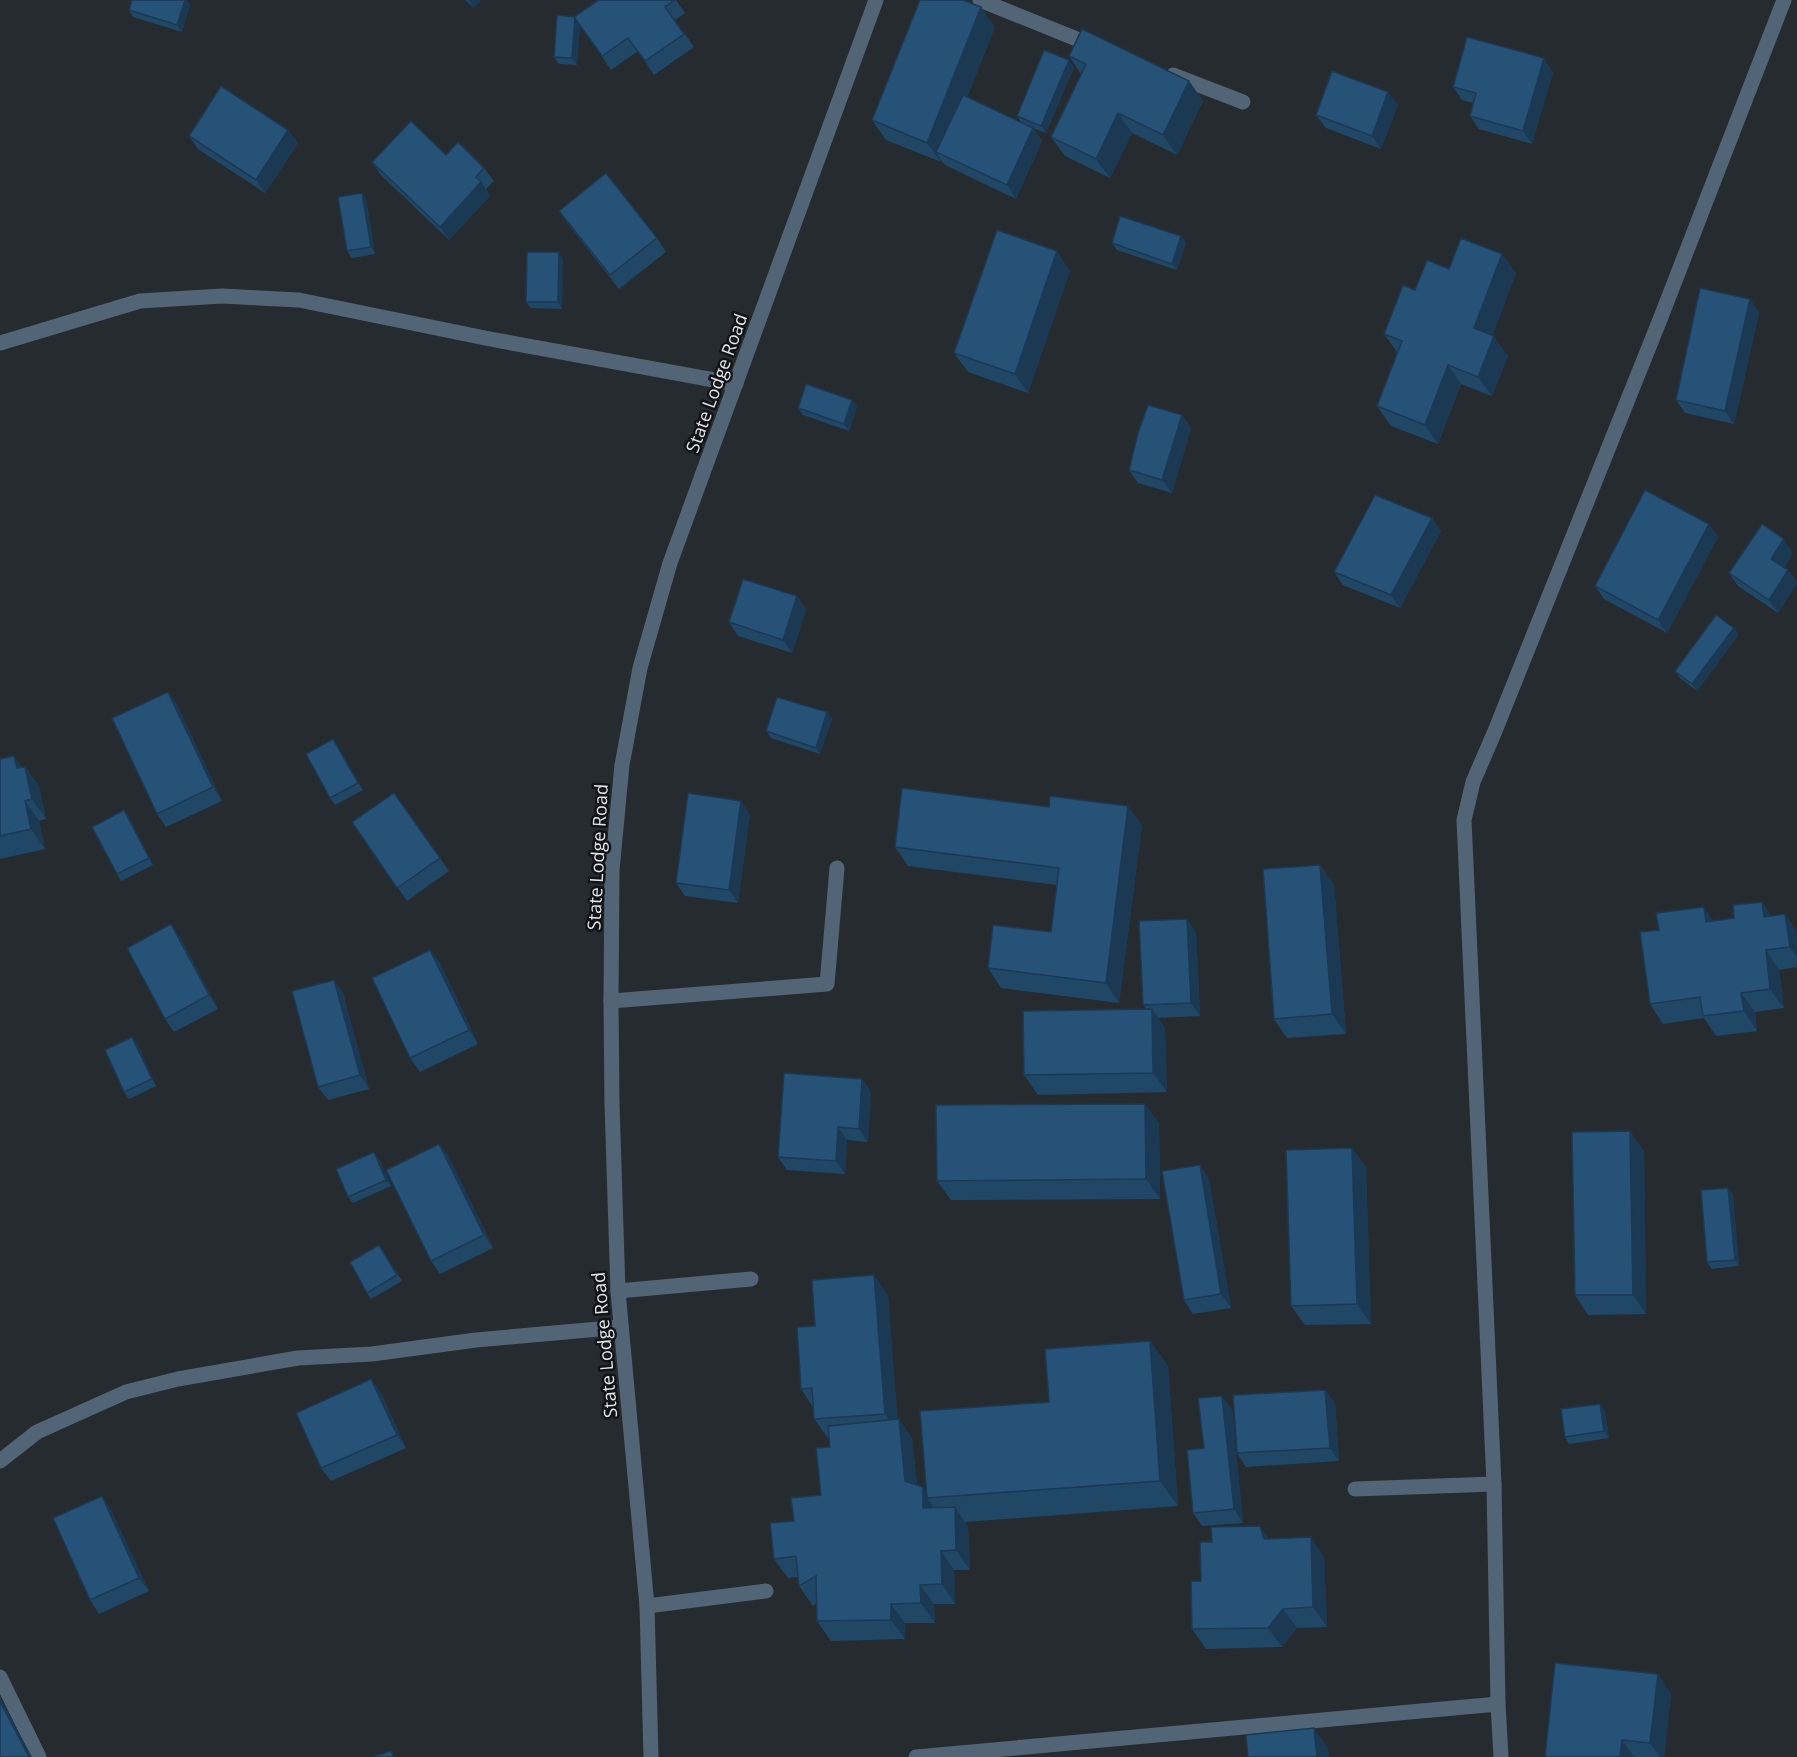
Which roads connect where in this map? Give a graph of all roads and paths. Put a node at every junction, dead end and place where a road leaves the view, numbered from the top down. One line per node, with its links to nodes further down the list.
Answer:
1 (876, 0): 8 (street, State Lodge Road)
2 (980, 0): 4 (street)
3 (1784, 0): 15 (street)
4 (1109, 52)
5 (1154, 69): 6 (street)
6 (1243, 102)
7 (0, 343): 8 (street)
8 (736, 384): 10 (street, State Lodge Road)
9 (837, 868): 10 (street)
10 (611, 1001): 12 (street, State Lodge Road)
11 (751, 1279): 12 (street)
12 (618, 1291): 13 (street, State Lodge Road)
13 (621, 1327): 14 (street); 18 (street, State Lodge Road)
14 (0, 1461)
15 (1494, 1484): 16 (street); 20 (street)
16 (1354, 1489)
17 (766, 1591): 18 (street)
18 (647, 1606): 22 (street, State Lodge Road)
19 (0, 1677): 21 (street)
20 (1498, 1704): 23 (street); 24 (street)
21 (39, 1757)
22 (651, 1757)
23 (916, 1757)
24 (1501, 1757)

